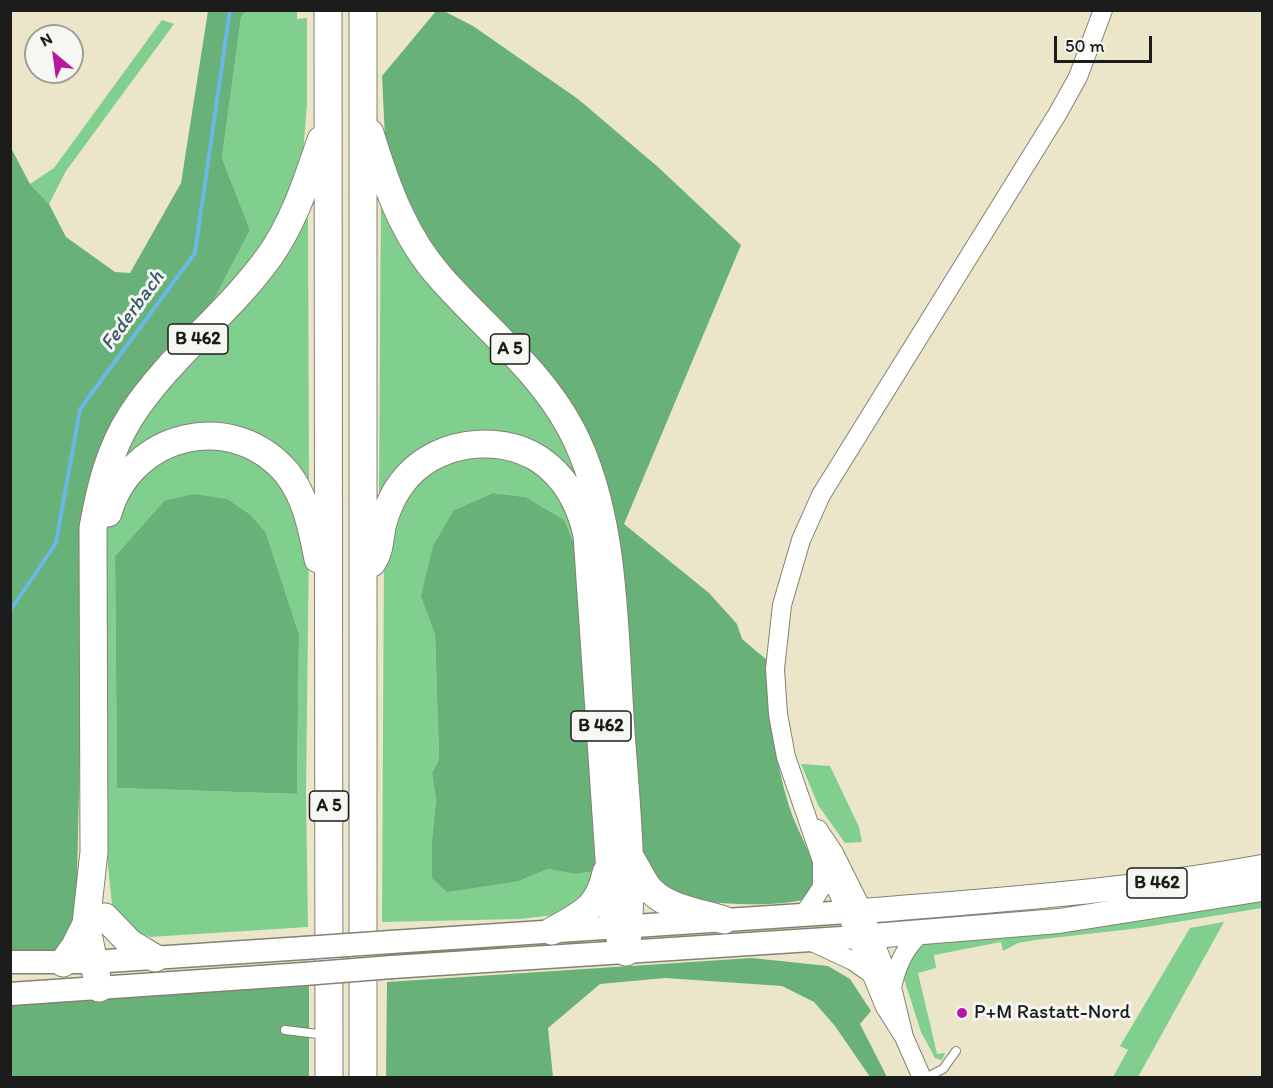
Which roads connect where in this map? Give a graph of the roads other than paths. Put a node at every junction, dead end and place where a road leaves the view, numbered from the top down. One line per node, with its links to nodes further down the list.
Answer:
1 (328, 10): 5 (highway, A 5)
2 (363, 10): 4 (highway, A 5)
3 (1103, 10): 9 (street)
4 (363, 109): 6 (highway, A 5); 10 (highway, A 5)
5 (328, 122): 7 (highway, B 462); 8 (highway, A 5)
6 (362, 576): 10 (highway, B 462); 36 (highway, A 5)
7 (94, 584): 8 (highway, A 5); 16 (highway)
8 (329, 610): 32 (highway, A 5)
9 (807, 813): 11 (street); 14 (street)
10 (619, 856): 17 (highway, A 5); 18 (highway, B 462); 20 (highway, A 5)
11 (822, 861): 14 (street); 15 (street)
12 (1263, 867): 14 (highway, B 462)
13 (1263, 889): 19 (highway, B 462)
14 (854, 911): 15 (main road, B 462); 21 (street)
15 (804, 914): 17 (main road, B 462)
16 (95, 920): 23 (highway); 24 (highway); 26 (highway)
17 (724, 920): 20 (main road, B 462)
18 (552, 932): 20 (main road, B 462); 23 (main road, B 462, bridge)
19 (922, 932): 21 (highway, B 462); 28 (street)
20 (624, 936): 22 (main road, B 462); 29 (main road, B 462, bridge)
21 (864, 937): 22 (main road, B 462); 27 (street); 28 (street)
22 (808, 940): 27 (street)
23 (155, 958): 24 (main road, B 462)
24 (98, 961): 26 (main road, B 462); 29 (highway)
25 (10, 962): 26 (main road, B 462)
26 (63, 963)
27 (870, 973): 33 (street)
28 (892, 987): 33 (street)
29 (99, 988): 30 (main road, B 462)
30 (10, 994)
31 (285, 1030): 32 (lane)
32 (329, 1036): 35 (highway, A 5)
33 (904, 1037): 37 (street)
34 (956, 1051): 37 (lane)
35 (329, 1077)
36 (363, 1077)
37 (924, 1077)

